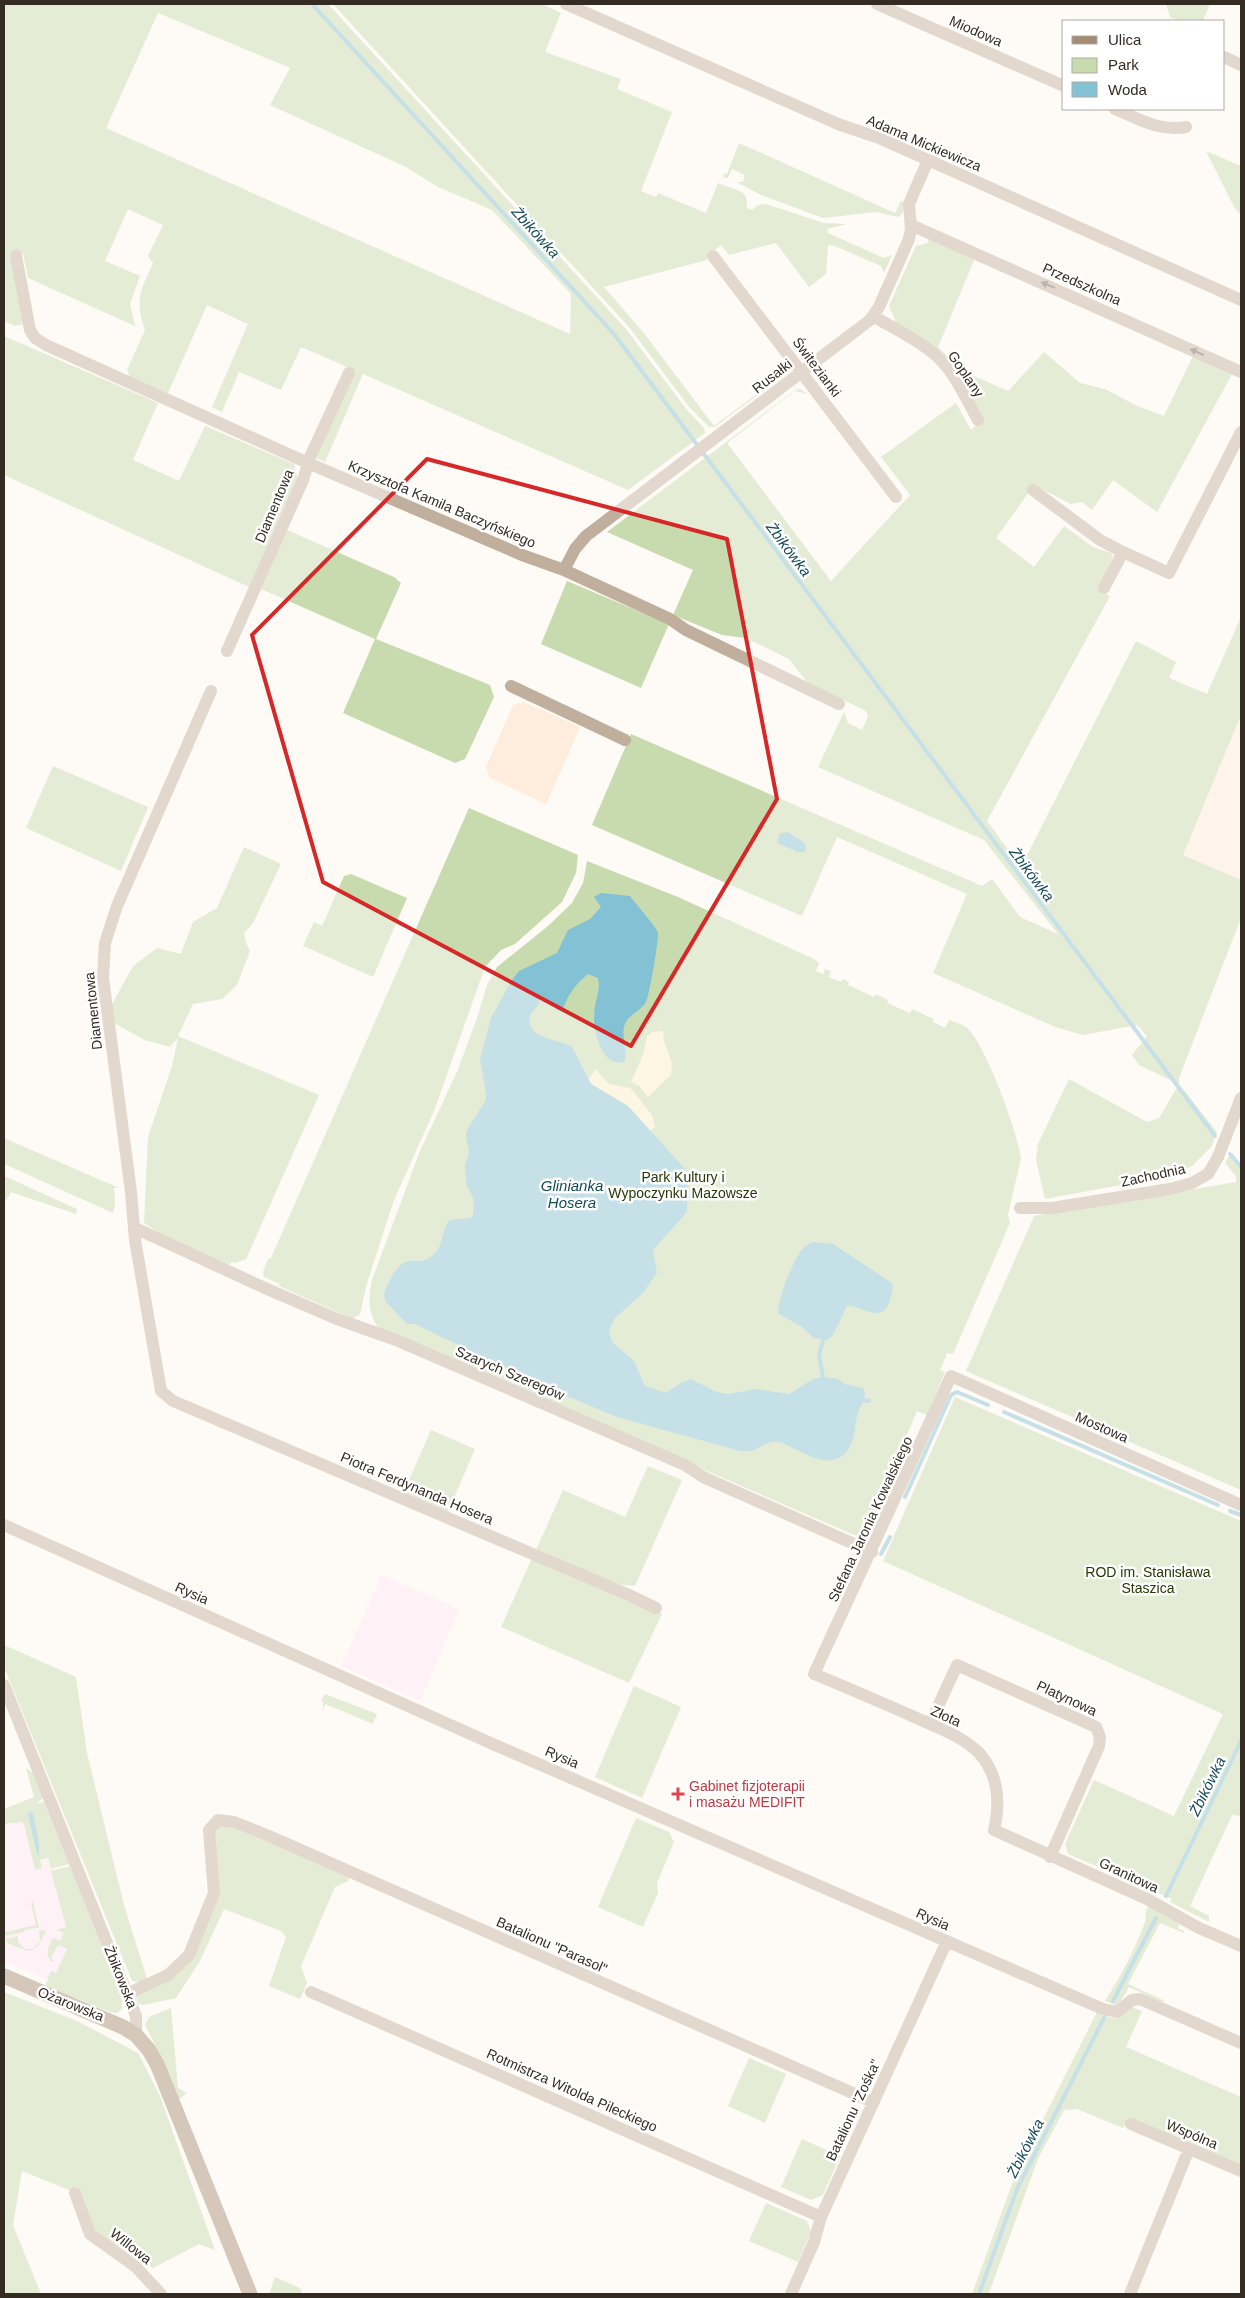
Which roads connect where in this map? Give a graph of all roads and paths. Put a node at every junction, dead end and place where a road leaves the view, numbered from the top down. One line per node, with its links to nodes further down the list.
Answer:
1 (566, 4): 8 (street, Adama Mickiewicza)
2 (877, 4): 5 (street, Miodowa)
3 (1225, 57): 4 (street)
4 (1241, 65)
5 (1062, 85)
6 (1118, 110): 7 (street)
7 (1186, 127)
8 (928, 160): 9 (street, Rusałki); 12 (street, Adama Mickiewicza)
9 (911, 225): 13 (street, Rusałki); 15 (street, Przedszkolna, one-way to 9)
10 (16, 256): 19 (street, Krzysztofa Kamila Baczyńskiego)
11 (713, 256): 14 (street, Świtezianki)
12 (1241, 300)
13 (873, 316): 14 (street, Rusałki); 17 (street, Goplany)
14 (802, 372): 21 (street, Świtezianki); 23 (street, Rusałki)
15 (1241, 372)
16 (349, 373): 19 (street, Diamentowa)
17 (978, 420)
18 (1241, 432): 22 (street)
19 (308, 463): 23 (street, Krzysztofa Kamila Baczyńskiego); 25 (street, Diamentowa)
20 (1033, 490): 22 (street)
21 (896, 497)
22 (1127, 554): 24 (street)
23 (564, 570): 28 (street, Krzysztofa Kamila Baczyńskiego)
24 (1104, 588)
25 (226, 651)
26 (511, 686): 29 (street)
27 (210, 691): 32 (street, Diamentowa)
28 (839, 704)
29 (626, 740)
30 (1241, 1098): 31 (street, Zachodnia)
31 (1020, 1208)
32 (135, 1228): 34 (street, Diamentowa); 37 (street, Szarych Szeregów)
33 (951, 1376): 35 (street, Mostowa); 37 (street, Stefana Jaronia Kowalskiego)
34 (166, 1397): 38 (street, Piotra Ferdynanda Hosera)
35 (1241, 1505)
36 (4, 1525): 44 (street, Rysia)
37 (872, 1552): 39 (street, Stefana Jaronia Kowalskiego)
38 (656, 1608)
39 (814, 1674): 41 (street, Złota)
40 (4, 1685): 48 (street, Żbikowska)
41 (930, 1724): 42 (street, Złota); 43 (street, Platynowa)
42 (1002, 1834): 43 (street, Granitowa)
43 (1050, 1857): 45 (street, Granitowa)
44 (947, 1941): 50 (street, Rysia); 51 (street, Batalionu "Zośka")
45 (1241, 1946)
46 (4, 1976): 49 (main road, Ożarowska)
47 (311, 1992): 56 (street, Rotmistrza Witolda Pileckiego)
48 (127, 1994): 49 (street, Żbikowska); 51 (street, Batalionu "Parasol")
49 (136, 2036): 58 (main road)
50 (1241, 2042)
51 (873, 2102): 56 (street, Batalionu "Zośka")
52 (1131, 2124): 53 (street, Wspólna)
53 (1189, 2149): 54 (street, Wspólna); 60 (street)
54 (1241, 2170)
55 (75, 2193): 57 (street, Willowa)
56 (821, 2217): 59 (street, Batalionu "Zośka")
57 (161, 2294)
58 (250, 2294)
59 (791, 2294)
60 (1130, 2294)

